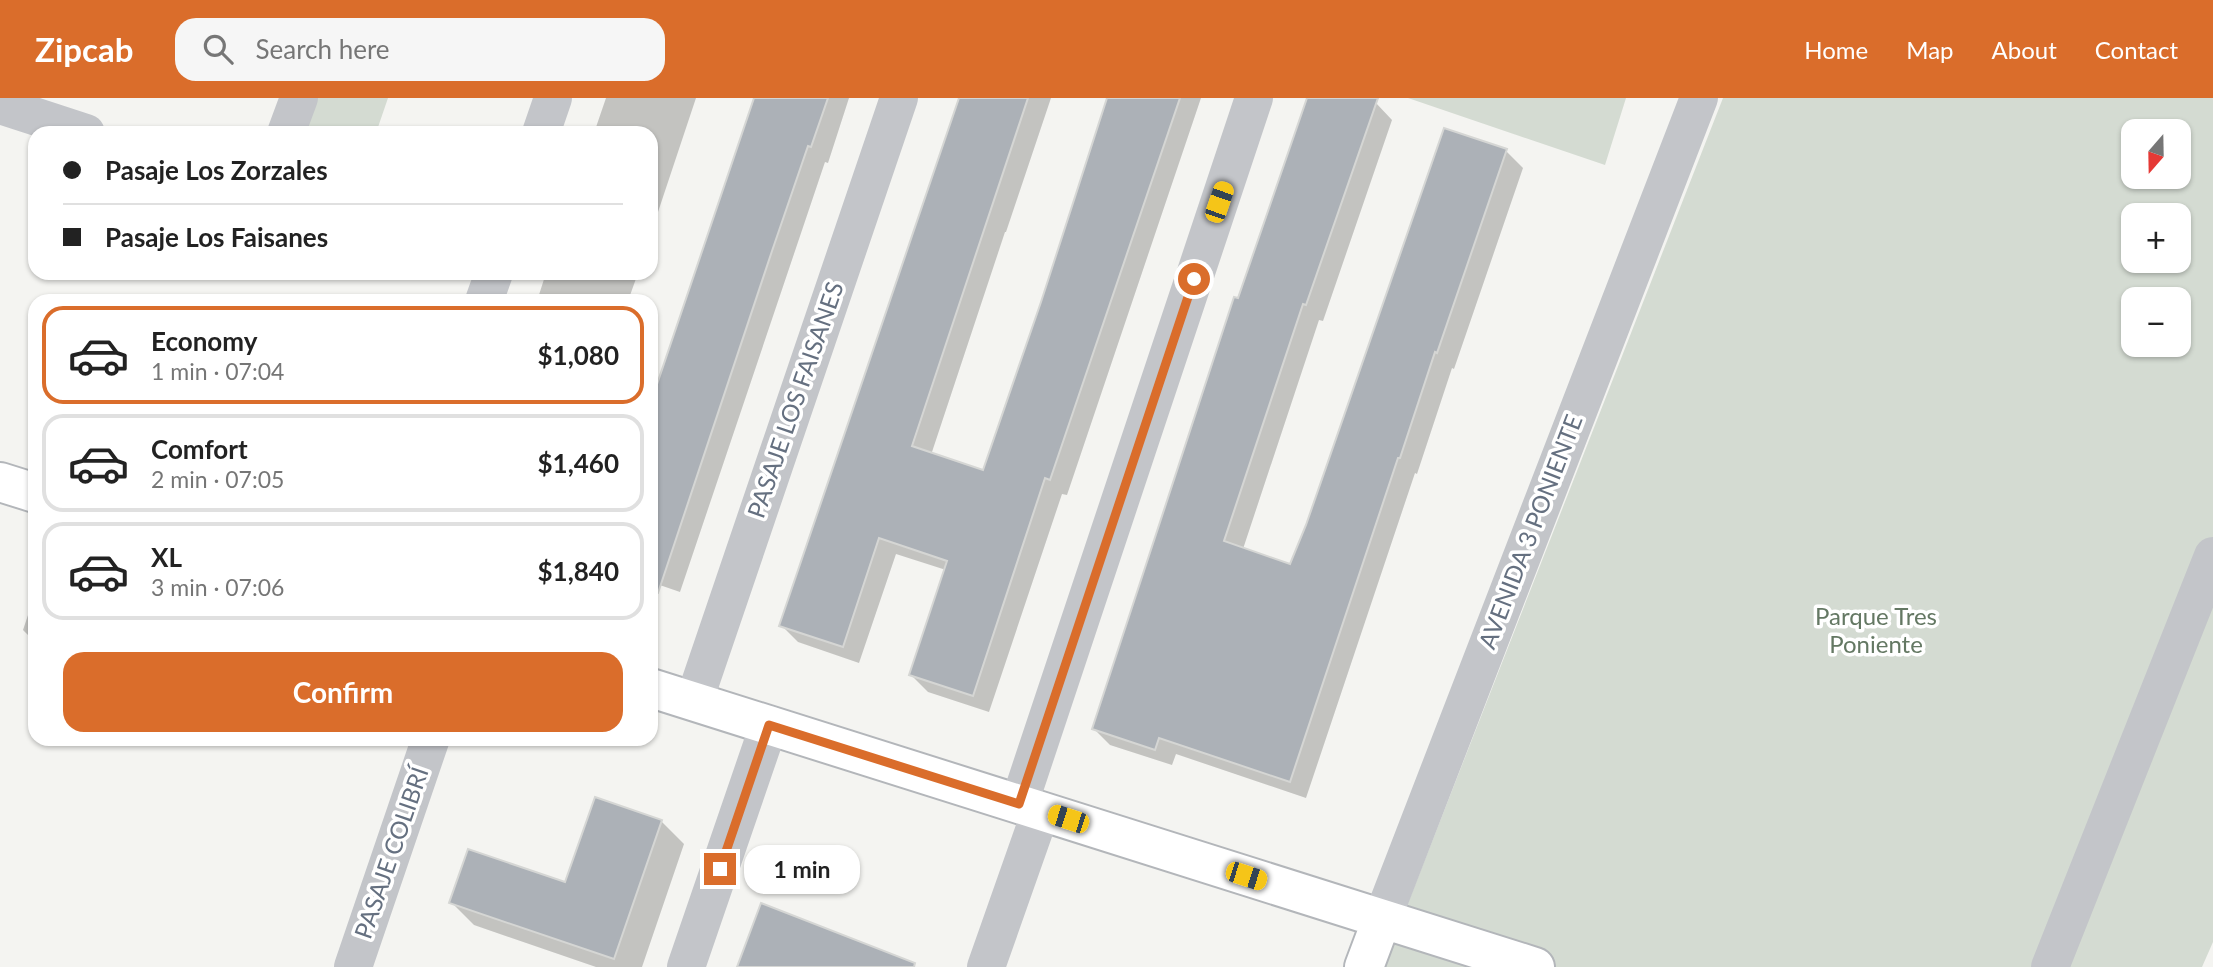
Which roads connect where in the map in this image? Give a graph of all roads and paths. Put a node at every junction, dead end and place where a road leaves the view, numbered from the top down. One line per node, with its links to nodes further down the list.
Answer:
1 (299, 98): 8 (street)
2 (553, 98): 9 (street)
3 (899, 98): 14 (street, PASAJE LOS FAISANES)
4 (1254, 98): 17 (street)
5 (1693, 99): 18 (street, AVENIDA 3 PONIENTE)
6 (0, 105): 7 (street)
7 (64, 126)
8 (289, 126)
9 (543, 126)
10 (0, 482): 11 (main road)
11 (28, 491)
12 (2213, 556): 24 (street)
13 (658, 690): 14 (main road)
14 (694, 701): 15 (main road)
15 (769, 725): 17 (main road); 20 (street)
16 (428, 746): 19 (street, PASAJE COLIBRÍ)
17 (1030, 808): 18 (main road); 21 (street)
18 (1382, 919): 22 (main road, AVENIDA 3 PONIENTE); 23 (main road)
19 (353, 967)
20 (686, 967)
21 (986, 967)
22 (1364, 967)
23 (1535, 967)
24 (2050, 967)

